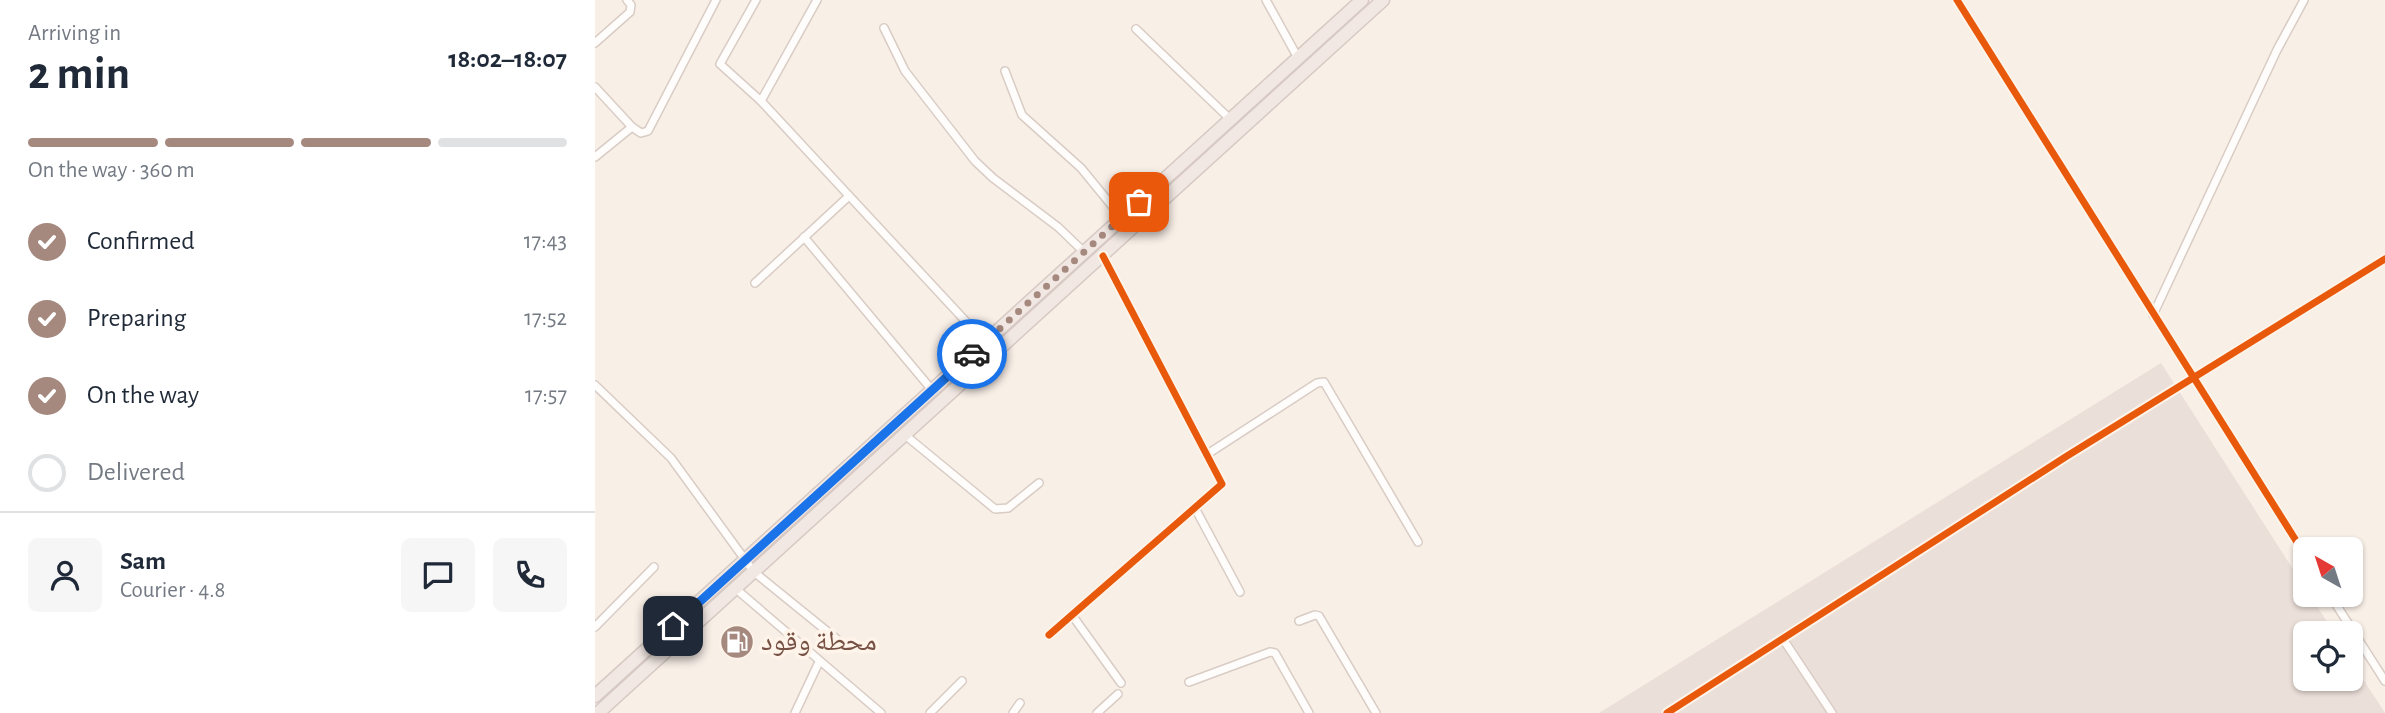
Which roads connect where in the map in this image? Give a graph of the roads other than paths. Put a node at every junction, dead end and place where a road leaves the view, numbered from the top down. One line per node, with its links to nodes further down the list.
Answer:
1 (627, 0): 12 (street)
2 (756, 0): 16 (street)
3 (817, 0): 16 (street)
4 (1266, 0): 13 (street)
5 (1362, 0): 13 (highway)
6 (1383, 0): 24 (highway)
7 (1957, 0): 29 (street)
8 (2304, 0): 29 (street)
9 (712, 2): 18 (street)
10 (884, 28): 23 (street)
11 (1136, 29): 17 (street)
12 (595, 43)
13 (1298, 58): 17 (highway)
14 (1005, 71): 21 (street)
15 (595, 87): 18 (street)
16 (761, 101): 20 (street)
17 (1230, 119): 21 (highway)
18 (632, 127): 19 (street)
19 (595, 157)
20 (849, 196): 22 (street); 30 (street)
21 (1122, 218): 23 (highway)
22 (804, 237): 28 (street); 33 (street)
23 (1084, 252): 26 (highway)
24 (1104, 256): 27 (highway); 35 (street)
25 (2385, 259): 31 (street)
26 (1072, 263): 27 (highway); 30 (highway)
27 (1082, 275): 34 (highway)
28 (755, 283)
29 (2153, 315): 31 (street)
30 (985, 341): 33 (highway)
31 (2192, 378): 38 (street); 50 (street)
32 (595, 385): 40 (street)
33 (932, 390): 40 (highway)
34 (905, 435): 36 (street); 42 (highway)
35 (1206, 455): 37 (street); 39 (street)
36 (1039, 483)
37 (1195, 508): 44 (street); 46 (street)
38 (2294, 537)
39 (1418, 542)
40 (745, 561): 42 (street); 58 (highway)
41 (654, 567): 48 (street)
42 (754, 572): 43 (highway); 51 (street)
43 (736, 589): 52 (street); 60 (highway)
44 (1240, 592)
45 (2338, 607): 54 (street)
46 (1073, 615): 49 (street); 56 (street)
47 (1299, 621): 67 (street)
48 (595, 627)
49 (1049, 635)
50 (1783, 639): 68 (street); 69 (street)
51 (844, 645)
52 (820, 662): 61 (street); 62 (street)
53 (962, 681): 63 (street)
54 (2385, 681)
55 (1189, 682): 66 (street)
56 (1121, 683)
57 (1118, 694): 65 (street)
58 (595, 696)
59 (1020, 702): 64 (street)
60 (599, 713)
61 (795, 713)
62 (881, 713)
63 (930, 713)
64 (1013, 713)
65 (1097, 713)
66 (1309, 713)
67 (1376, 713)
68 (1667, 713)
69 (1832, 713)

